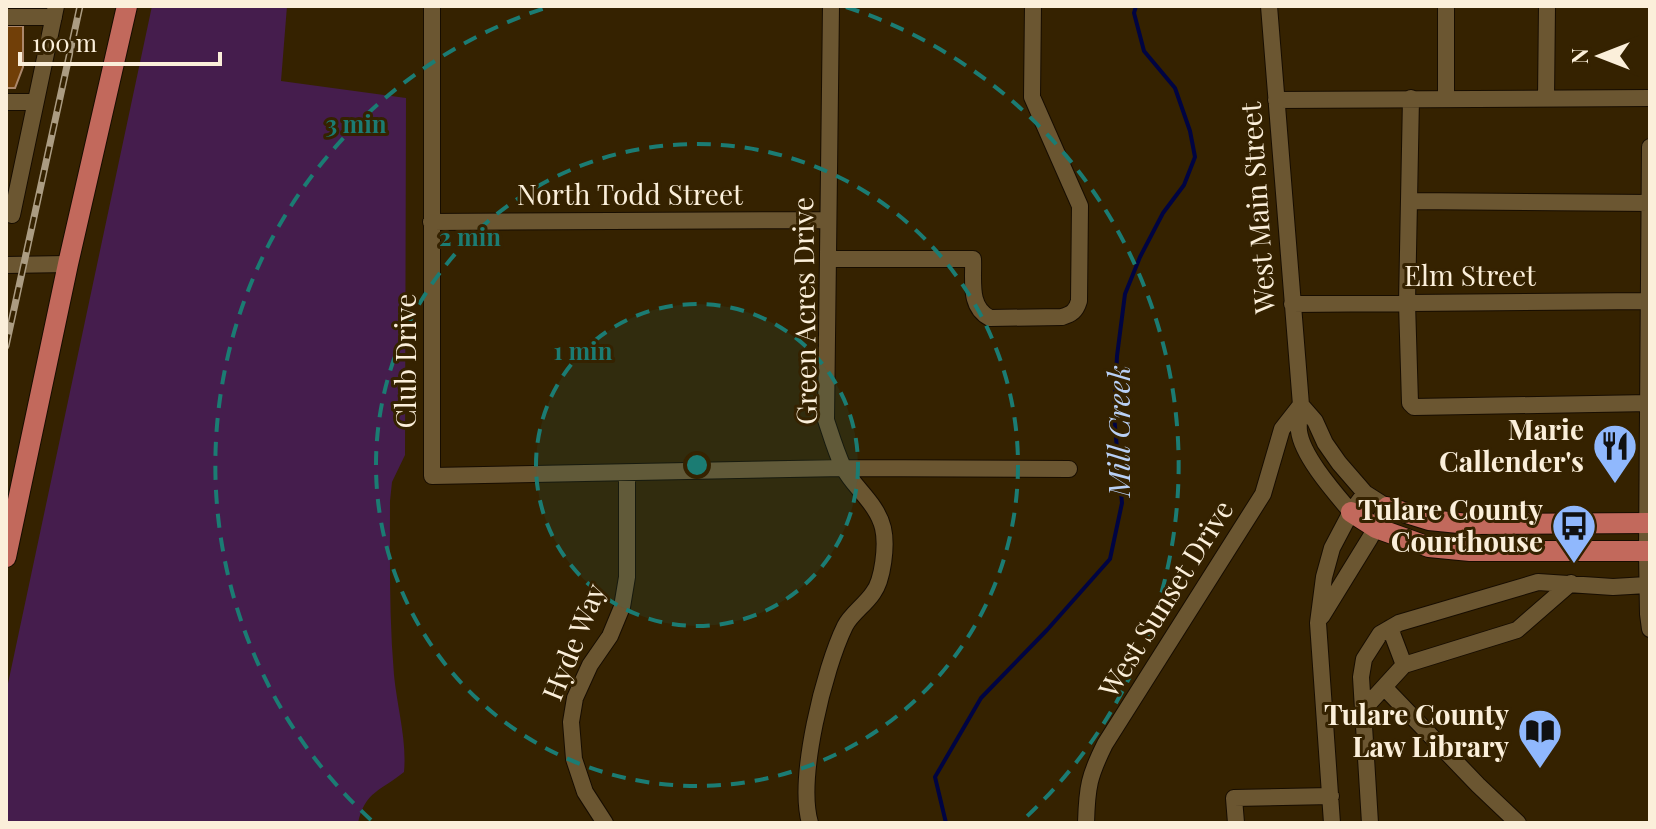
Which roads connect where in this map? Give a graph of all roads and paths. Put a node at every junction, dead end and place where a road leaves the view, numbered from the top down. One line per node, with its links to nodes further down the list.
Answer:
1 (127, 6): 24 (main road)
2 (432, 6): 22 (street, Club Drive)
3 (831, 6): 21 (street, Green Acres Drive)
4 (1033, 6): 23 (street)
5 (1269, 6): 14 (street, West Main Street)
6 (1446, 6): 11 (street)
7 (1547, 6): 12 (street)
8 (55, 11): 9 (street); 16 (street)
9 (6, 17)
10 (1411, 98): 11 (street); 14 (street); 18 (street)
11 (1446, 98): 12 (street)
12 (1546, 98): 13 (street)
13 (1650, 98)
14 (1276, 100): 28 (street, West Main Street)
15 (6, 102): 16 (street)
16 (35, 102): 20 (street)
17 (1650, 147): 19 (street)
18 (1410, 201): 19 (street); 27 (street)
19 (1650, 203): 26 (street)
20 (12, 215)
21 (828, 220): 22 (street, North Todd Street); 23 (street, Green Acres Drive)
22 (431, 222): 33 (street, Club Drive)
23 (828, 259): 31 (street, Green Acres Drive)
24 (68, 264): 25 (street); 40 (main road)
25 (6, 265)
26 (1649, 301): 27 (street, Elm Street); 29 (street)
27 (1407, 303): 28 (street, Elm Street); 29 (street)
28 (1292, 304): 30 (street, West Main Street)
29 (1649, 403): 37 (street)
30 (1301, 405): 34 (street, West Main Street); 36 (street, West Main Street); 52 (street, West Sunset Drive)
31 (844, 468): 32 (street); 33 (street); 51 (street, Green Acres Drive)
32 (1069, 469)
33 (627, 473): 50 (street, Hyde Way)
34 (1365, 493): 35 (street, West Main Street); 36 (street)
35 (1387, 507): 37 (main road); 38 (street)
36 (1351, 512): 38 (main road); 43 (street)
37 (1648, 523): 39 (street)
38 (1376, 528): 39 (main road); 43 (street)
39 (1648, 551): 42 (street)
40 (6, 557)
41 (1571, 583): 42 (street); 44 (street); 46 (street)
42 (1647, 585): 45 (street)
43 (1318, 623): 49 (street)
44 (1390, 628): 46 (street); 48 (street)
45 (1650, 629)
46 (1404, 665): 47 (street)
47 (1384, 687): 48 (street); 56 (street)
48 (1362, 711): 55 (street)
49 (1331, 796): 53 (street); 54 (street)
50 (605, 823)
51 (810, 823)
52 (1086, 823)
53 (1236, 823)
54 (1332, 823)
55 (1370, 823)
56 (1518, 823)

